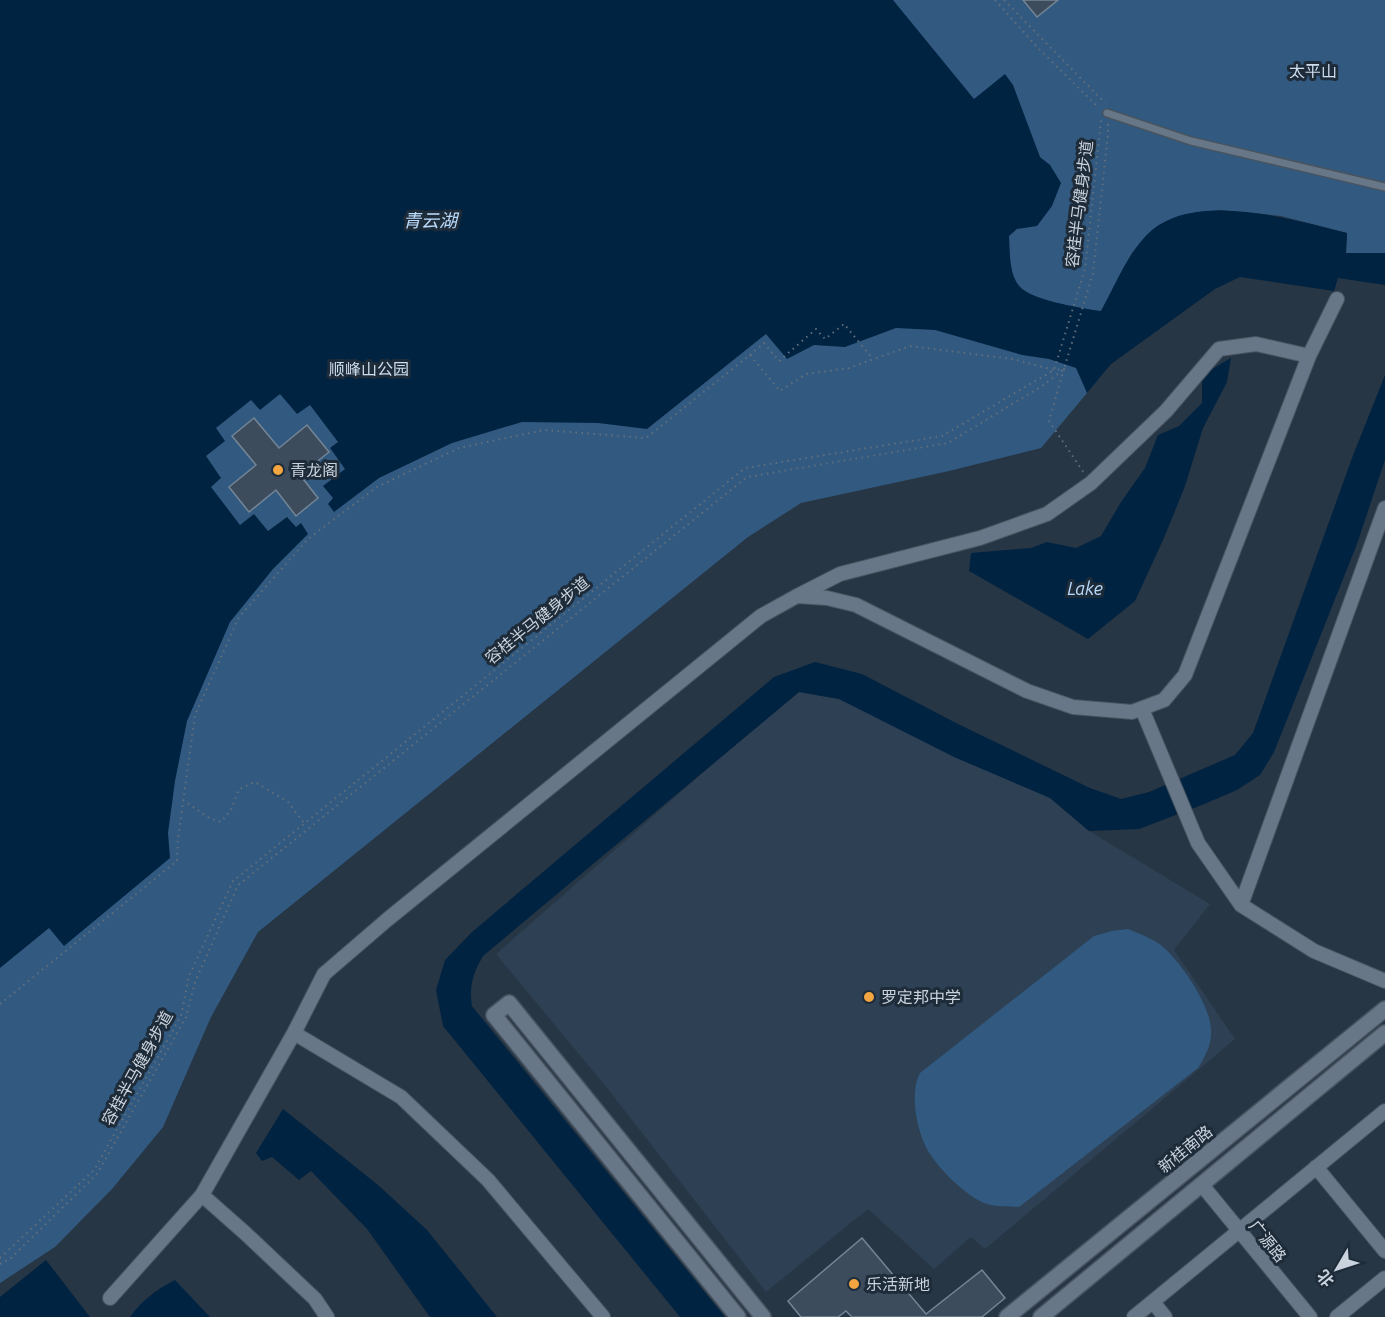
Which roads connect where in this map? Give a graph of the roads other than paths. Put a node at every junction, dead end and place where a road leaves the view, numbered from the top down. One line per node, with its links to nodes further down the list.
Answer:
1 (1105, 112): 2 (lane)
2 (1385, 187)
3 (1337, 299): 4 (street)
4 (1309, 356): 6 (street); 7 (street)
5 (1385, 508): 8 (street)
6 (797, 596): 7 (street); 11 (street)
7 (1142, 709): 8 (street)
8 (1241, 905): 9 (street)
9 (1385, 981)
10 (1385, 1009): 26 (main road, 新桂南路)
11 (294, 1033): 16 (street); 23 (street)
12 (1385, 1034): 15 (main road)
13 (1385, 1111): 14 (street)
14 (1316, 1167): 17 (street); 18 (street)
15 (1202, 1185): 17 (street, 广源路); 27 (main road)
16 (202, 1195): 20 (street); 22 (street)
17 (1239, 1231): 21 (street); 30 (street, 广源路)
18 (1385, 1251)
19 (1385, 1278): 31 (street)
20 (110, 1298)
21 (1153, 1302): 28 (street); 29 (street)
22 (327, 1317)
23 (603, 1317)
24 (738, 1317): 25 (main road)
25 (762, 1317)
26 (1007, 1317)
27 (1041, 1317)
28 (1134, 1317)
29 (1165, 1317)
30 (1310, 1317)
31 (1337, 1317)

